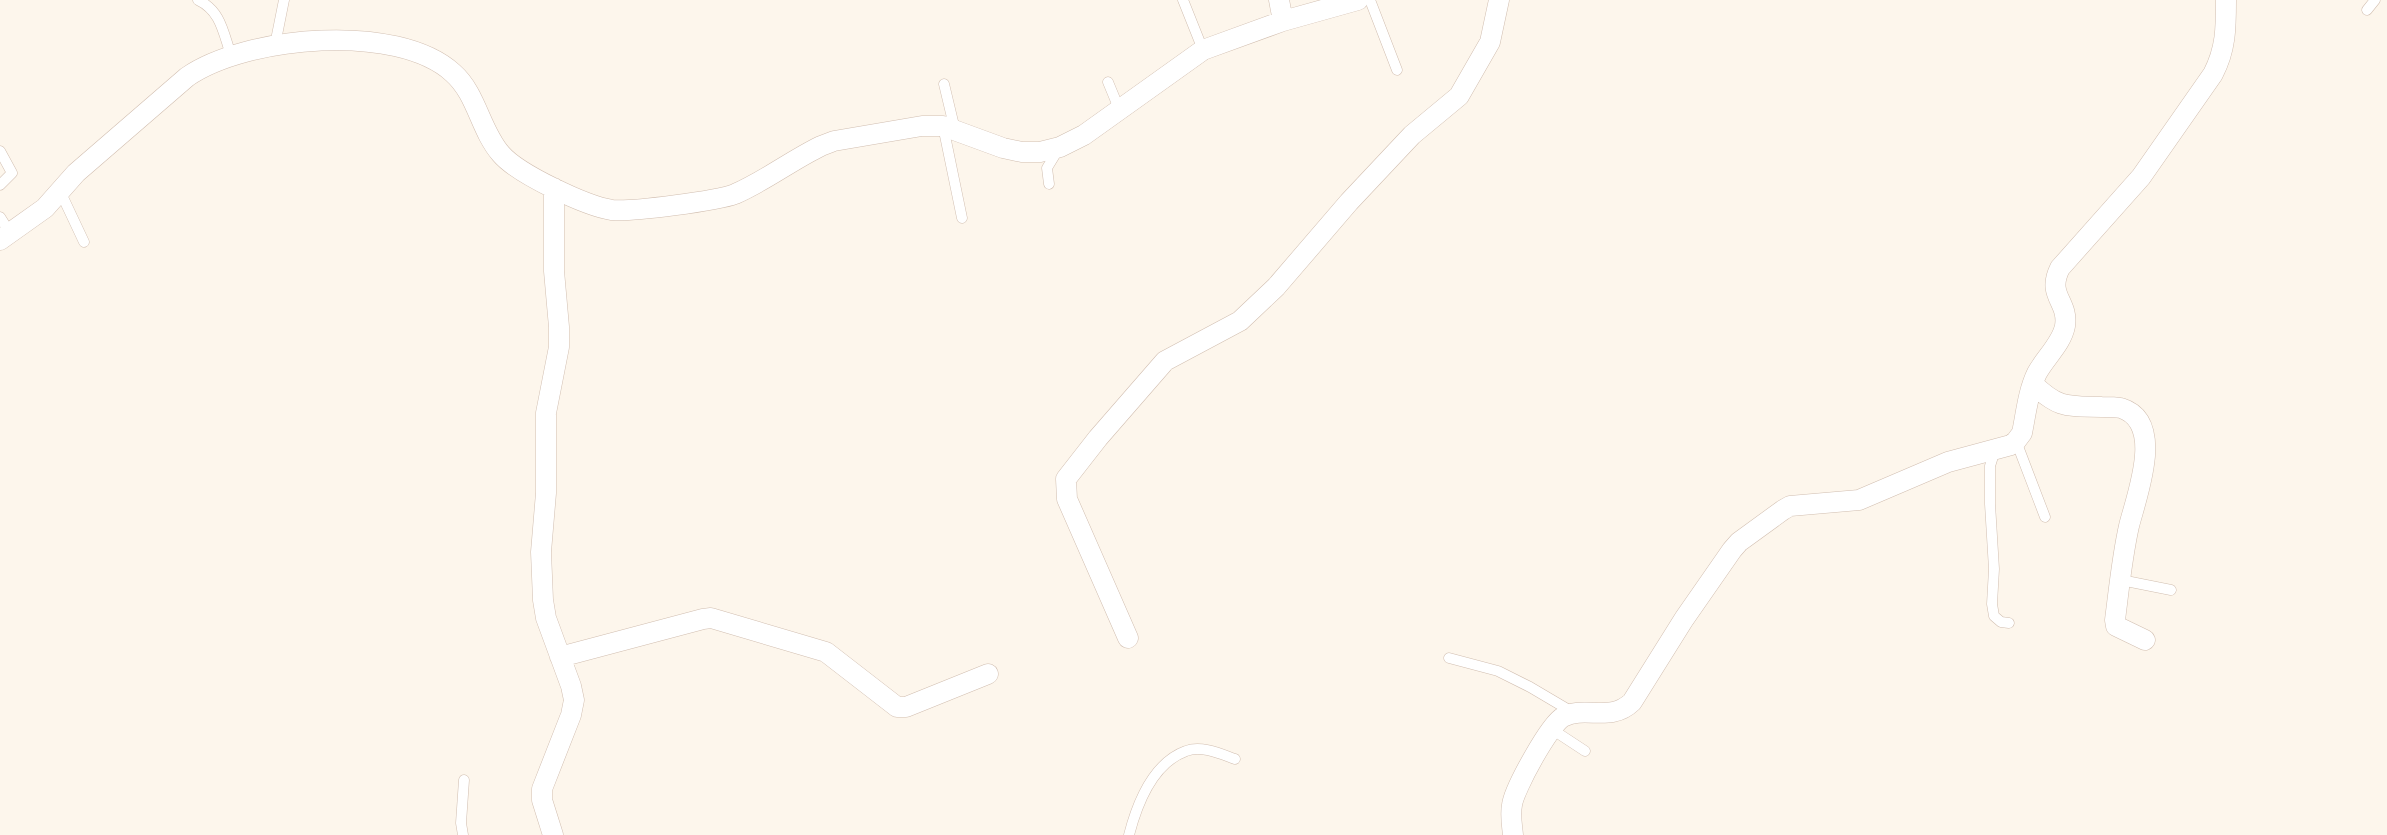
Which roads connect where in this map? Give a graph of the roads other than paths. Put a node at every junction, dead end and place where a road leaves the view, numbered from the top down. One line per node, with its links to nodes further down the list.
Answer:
1 (198, 0): 14 (lane)
2 (284, 0): 12 (lane)
3 (1183, 0): 13 (lane)
4 (1278, 0): 11 (street)
5 (1358, 0): 11 (street)
6 (1370, 0): 15 (lane)
7 (1499, 0): 36 (street)
8 (2226, 0): 29 (street)
9 (2375, 0): 10 (lane)
10 (2367, 10)
11 (1283, 21): 13 (street)
12 (274, 44): 14 (street); 24 (street)
13 (1203, 50): 18 (street)
14 (231, 55): 25 (street)
15 (1397, 70)
16 (1108, 82): 18 (lane)
17 (944, 84): 19 (lane)
18 (1120, 111): 20 (street)
19 (949, 128): 20 (street); 24 (street); 26 (lane)
20 (1060, 147): 22 (lane)
21 (0, 151): 23 (lane)
22 (1049, 184)
23 (0, 185)
24 (554, 188): 38 (street)
25 (60, 192): 27 (street); 28 (lane)
26 (962, 218)
27 (3, 230)
28 (84, 242)
29 (2033, 384): 30 (street); 33 (street)
30 (2016, 442): 31 (street); 32 (lane)
31 (1994, 450): 35 (lane); 41 (street)
32 (2045, 517)
33 (2121, 580): 34 (lane); 37 (street)
34 (2172, 590)
35 (2009, 623)
36 (1128, 638)
37 (2146, 640)
38 (560, 657): 40 (street); 47 (street)
39 (1449, 658): 41 (lane)
40 (988, 674)
41 (1575, 713): 42 (street)
42 (1550, 728): 43 (lane); 49 (street)
43 (1585, 752)
44 (1235, 759): 48 (lane)
45 (464, 780): 46 (lane)
46 (463, 835)
47 (553, 835)
48 (1130, 835)
49 (1513, 835)

